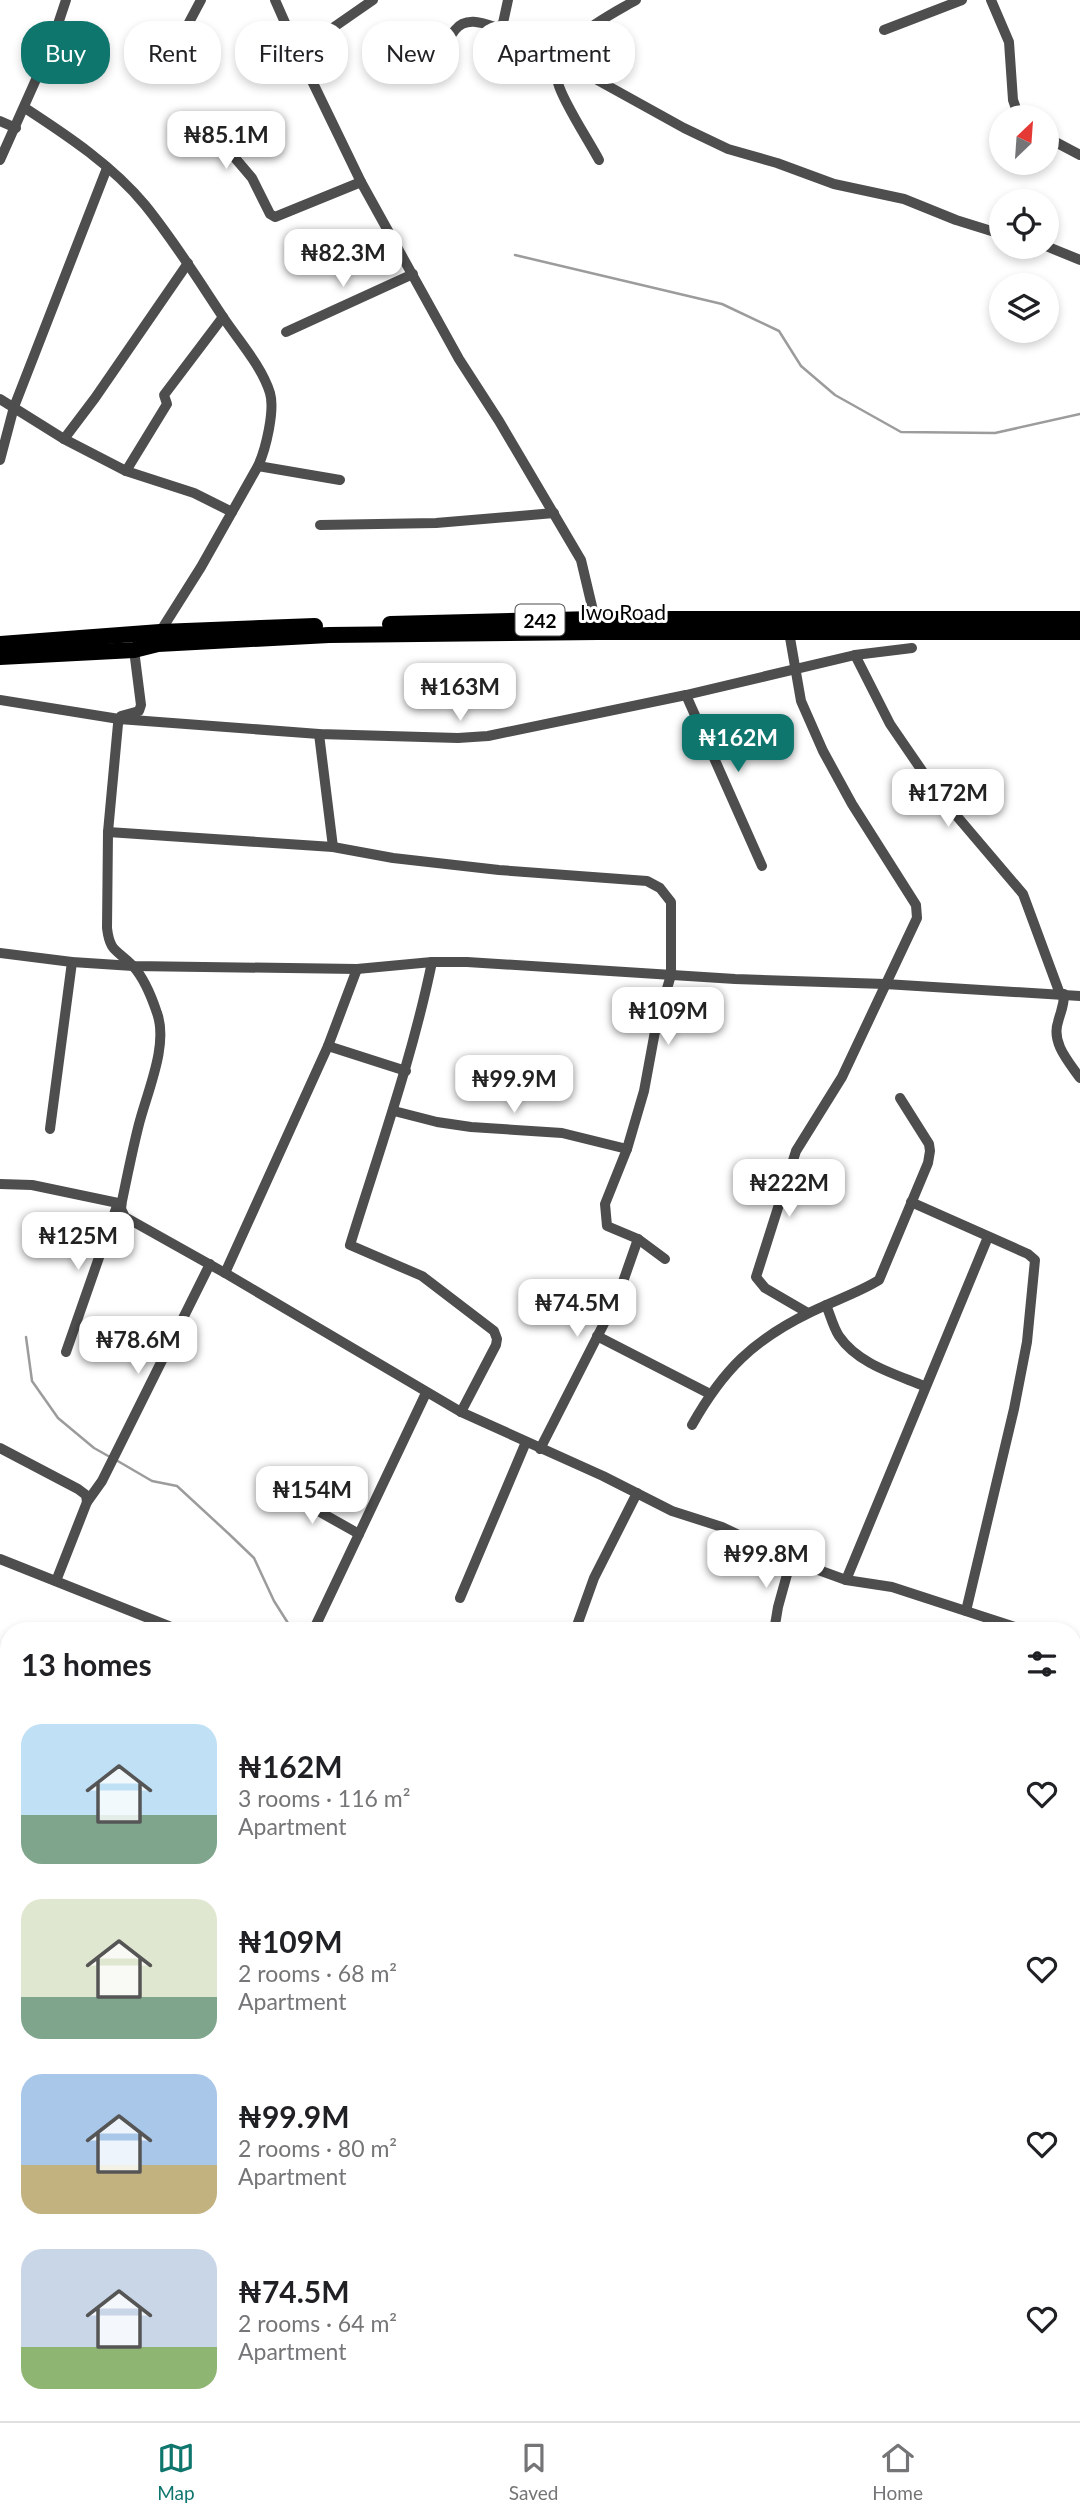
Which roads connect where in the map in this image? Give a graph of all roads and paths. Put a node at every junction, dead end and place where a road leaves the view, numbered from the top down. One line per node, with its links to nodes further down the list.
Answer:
1 (66, 0): 19 (street)
2 (201, 0): 9 (street)
3 (275, 0): 10 (street)
4 (373, 0): 11 (street)
5 (508, 0): 13 (street)
6 (636, 0): 12 (street)
7 (962, 0): 14 (street)
8 (991, 0): 18 (street)
9 (190, 21)
10 (284, 21)
11 (343, 21)
12 (602, 21)
13 (459, 27)
14 (884, 30)
15 (314, 84): 28 (street)
16 (558, 84): 26 (street)
17 (604, 84): 29 (street)
18 (1014, 105)
19 (25, 108): 21 (street); 27 (street)
20 (0, 121): 21 (street)
21 (16, 128): 25 (street)
22 (1059, 144): 24 (street)
23 (224, 145): 28 (street)
24 (1080, 155)
25 (0, 160)
26 (599, 160)
27 (107, 168): 32 (street); 37 (street)
28 (362, 182): 33 (street)
29 (989, 230)
30 (1059, 251): 31 (street)
31 (1080, 260)
32 (188, 262): 34 (street); 38 (street)
33 (413, 274): 35 (street); 44 (street)
34 (223, 317): 40 (street); 41 (street)
35 (286, 332)
36 (0, 399): 37 (street)
37 (14, 407): 38 (street); 39 (street)
38 (64, 439): 41 (street)
39 (0, 460)
40 (258, 466): 42 (street); 43 (street)
41 (127, 471): 43 (street)
42 (340, 480)
43 (232, 512): 49 (street)
44 (554, 513): 45 (street); 46 (street)
45 (320, 525)
46 (595, 619): 47 (main road, Iwo Road / 242); 48 (main road, Iwo Road / 242)
47 (1080, 619)
48 (328, 630): 49 (main road, Iwo Road / 242); 50 (main road, Iwo Road); 54 (main road, Iwo Road)
49 (160, 632): 52 (main road, Iwo Road / 242)
50 (789, 632): 51 (main road, Iwo Road); 57 (street)
51 (1080, 632)
52 (0, 643)
53 (912, 648): 55 (street)
54 (134, 650): 56 (main road, Iwo Road); 60 (street)
55 (855, 655): 57 (street); 72 (street)
56 (0, 657)
57 (794, 668): 58 (street); 71 (street)
58 (686, 695): 61 (street); 64 (street)
59 (0, 700): 60 (street)
60 (119, 719): 61 (street); 62 (street)
61 (319, 734): 63 (street)
62 (108, 832): 63 (street); 68 (street)
63 (333, 847): 70 (street)
64 (762, 866)
65 (0, 953): 66 (street)
66 (72, 962): 68 (street); 79 (street)
67 (432, 962): 69 (street); 70 (street); 75 (street)
68 (133, 966): 69 (street); 83 (street)
69 (356, 969): 74 (street)
70 (671, 975): 71 (street); 80 (street)
71 (885, 984): 72 (street); 90 (street)
72 (1062, 994): 73 (street); 76 (street)
73 (1080, 996)
74 (328, 1046): 75 (street); 88 (street)
75 (406, 1071): 78 (street)
76 (1080, 1078)
77 (900, 1098): 82 (street)
78 (394, 1111): 80 (street); 96 (street)
79 (50, 1129)
80 (627, 1149): 85 (street)
81 (0, 1184): 83 (street)
82 (911, 1202): 84 (street); 89 (street)
83 (120, 1206): 87 (street); 92 (street)
84 (988, 1237): 93 (street); 110 (street)
85 (638, 1239): 86 (street); 91 (street)
86 (665, 1259)
87 (210, 1264): 88 (street); 103 (street)
88 (225, 1273): 94 (street)
89 (826, 1305): 90 (street); 93 (street)
90 (808, 1313): 95 (street)
91 (597, 1336): 95 (street); 100 (street)
92 (66, 1352)
93 (924, 1386): 107 (street)
94 (426, 1392): 96 (street); 104 (street)
95 (710, 1394): 97 (street)
96 (461, 1412): 98 (street)
97 (692, 1425)
98 (526, 1442): 100 (street); 109 (street)
99 (0, 1448): 103 (street)
100 (540, 1449): 102 (street)
101 (281, 1490): 104 (street)
102 (637, 1493): 106 (street); 113 (street)
103 (87, 1502): 108 (street)
104 (359, 1534): 112 (street)
105 (0, 1559): 108 (street)
106 (791, 1560): 107 (street); 114 (street)
107 (846, 1580): 110 (street)
108 (56, 1581): 111 (street)
109 (460, 1598)
110 (966, 1611): 115 (street)
111 (158, 1622)
112 (317, 1622)
113 (579, 1622)
114 (776, 1622)
115 (1000, 1622)

